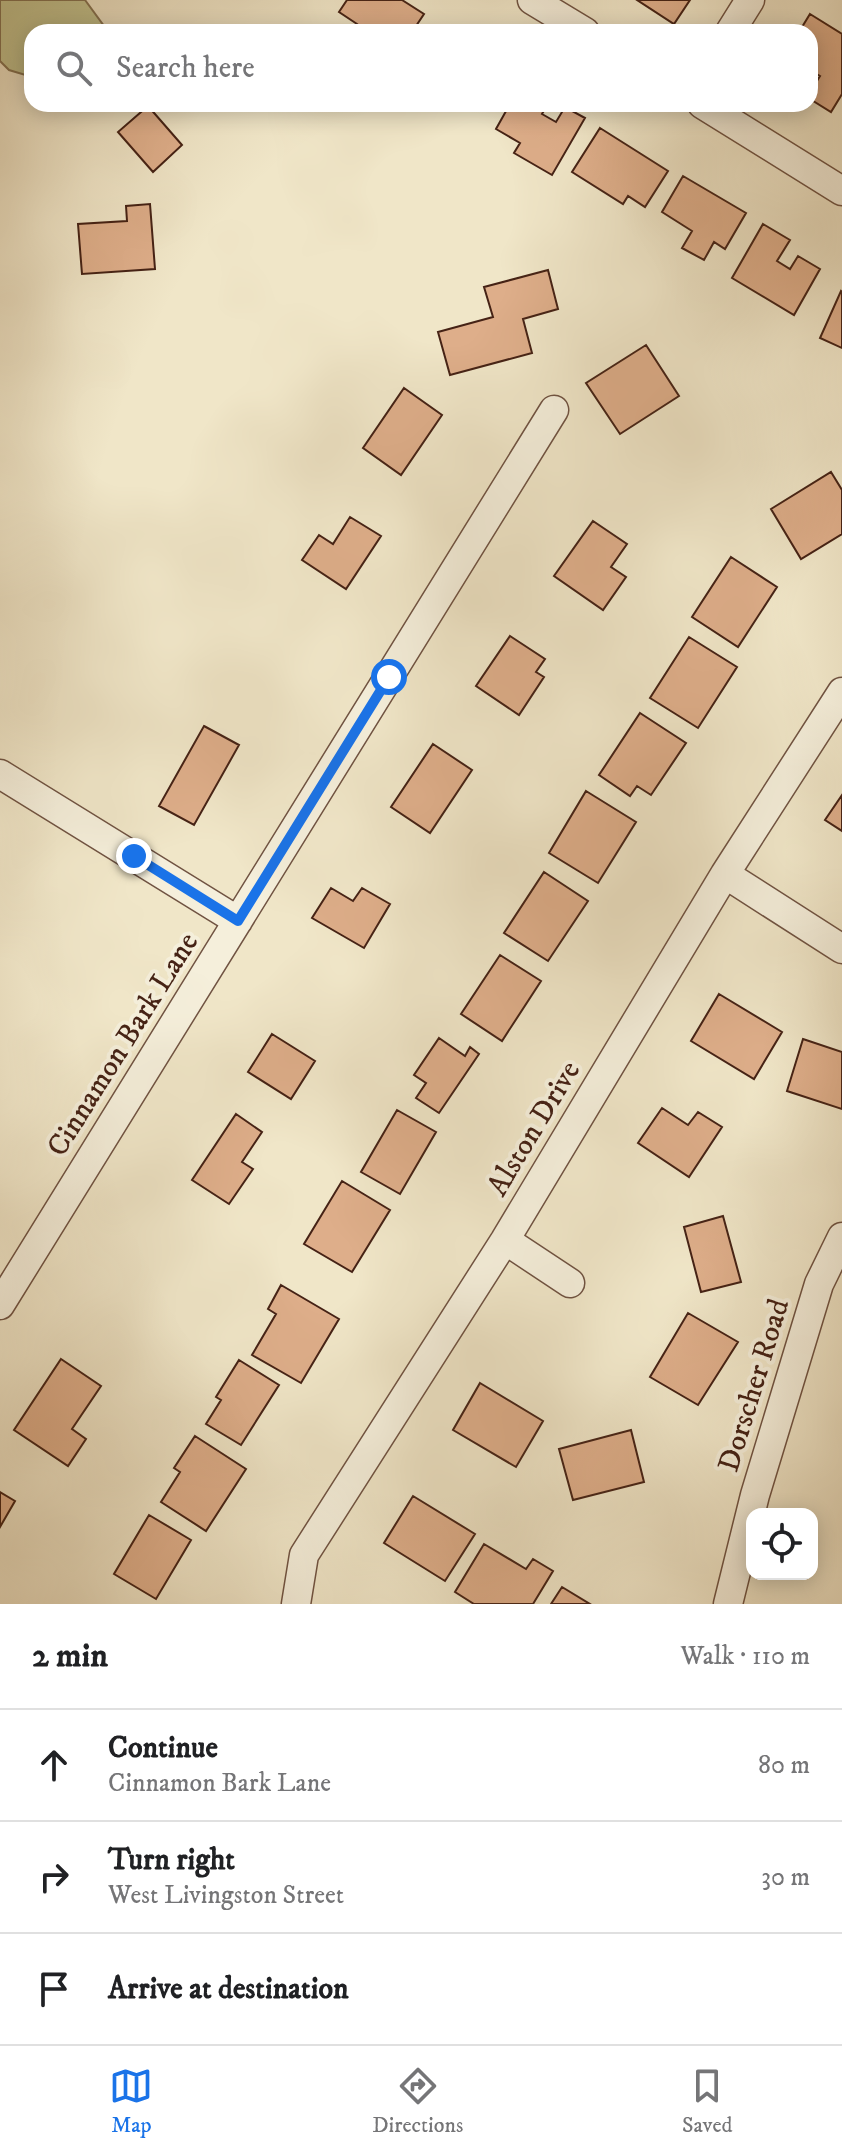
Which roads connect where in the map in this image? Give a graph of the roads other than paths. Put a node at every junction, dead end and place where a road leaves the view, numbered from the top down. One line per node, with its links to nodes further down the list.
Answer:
1 (532, 0): 3 (street)
2 (750, 0): 4 (street)
3 (572, 24)
4 (735, 24)
5 (715, 112): 6 (street)
6 (842, 191)
7 (554, 410): 11 (street, Cinnamon Bark Lane)
8 (842, 692): 10 (street, Alston Drive)
9 (0, 774): 11 (street)
10 (725, 874): 12 (street); 14 (street, Alston Drive)
11 (238, 921): 16 (street, Cinnamon Bark Lane)
12 (842, 949)
13 (842, 1237): 18 (street, Dorscher Road)
14 (505, 1240): 15 (street); 17 (street, Alston Drive)
15 (570, 1283)
16 (0, 1305)
17 (296, 1604)
18 (728, 1604)

